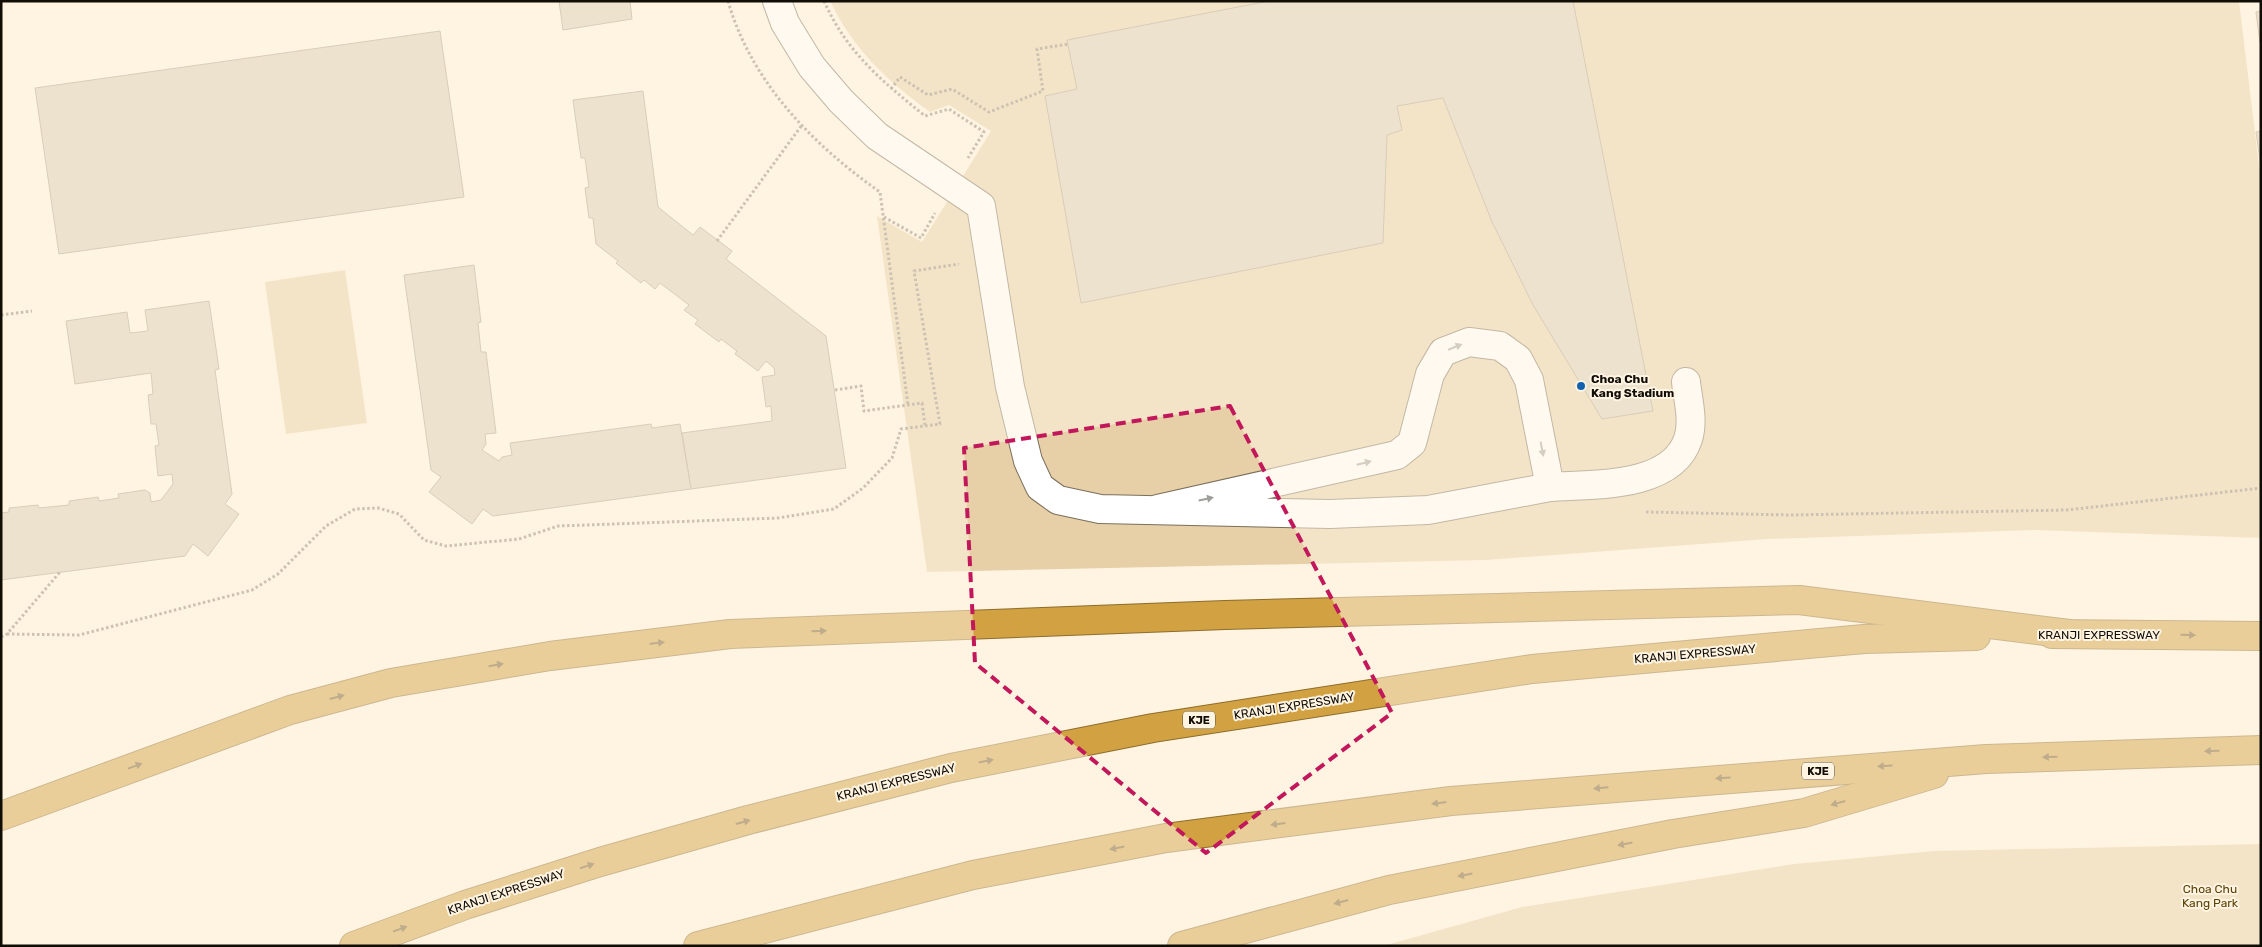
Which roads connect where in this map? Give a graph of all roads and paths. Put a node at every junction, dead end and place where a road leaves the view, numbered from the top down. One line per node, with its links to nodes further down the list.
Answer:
1 (728, 1): 5 (path)
2 (778, 1): 7 (street)
3 (824, 1): 4 (path)
4 (1069, 44)
5 (802, 125): 6 (path); 12 (path)
6 (717, 240)
7 (991, 259): 13 (path); 17 (street)
8 (32, 311): 9 (path)
9 (1, 314)
10 (1686, 382): 14 (street)
11 (835, 390): 12 (path)
12 (908, 405): 13 (path)
13 (925, 426): 19 (path)
14 (1629, 480): 15 (street); 16 (path)
15 (1550, 487): 17 (street); 17 (street, one-way to 15)
16 (2261, 488)
17 (1158, 509)
18 (60, 572): 19 (path)
19 (7, 634): 22 (path)
20 (2069, 634): 21 (highway, KRANJI EXPRESSWAY / KJE, one-way to 21); 25 (highway, one-way to 20); 28 (highway, KRANJI EXPRESSWAY / KJE, one-way to 20)
21 (2261, 636)
22 (1, 637)
23 (2261, 750): 24 (highway, KJE, one-way to 24)
24 (1986, 759): 29 (highway, KJE, one-way to 29); 30 (highway, one-way to 30)
25 (89, 782): 26 (highway); 27 (highway)
26 (1, 798)
27 (1, 816)
28 (354, 946)
29 (698, 946)
30 (1182, 946)

